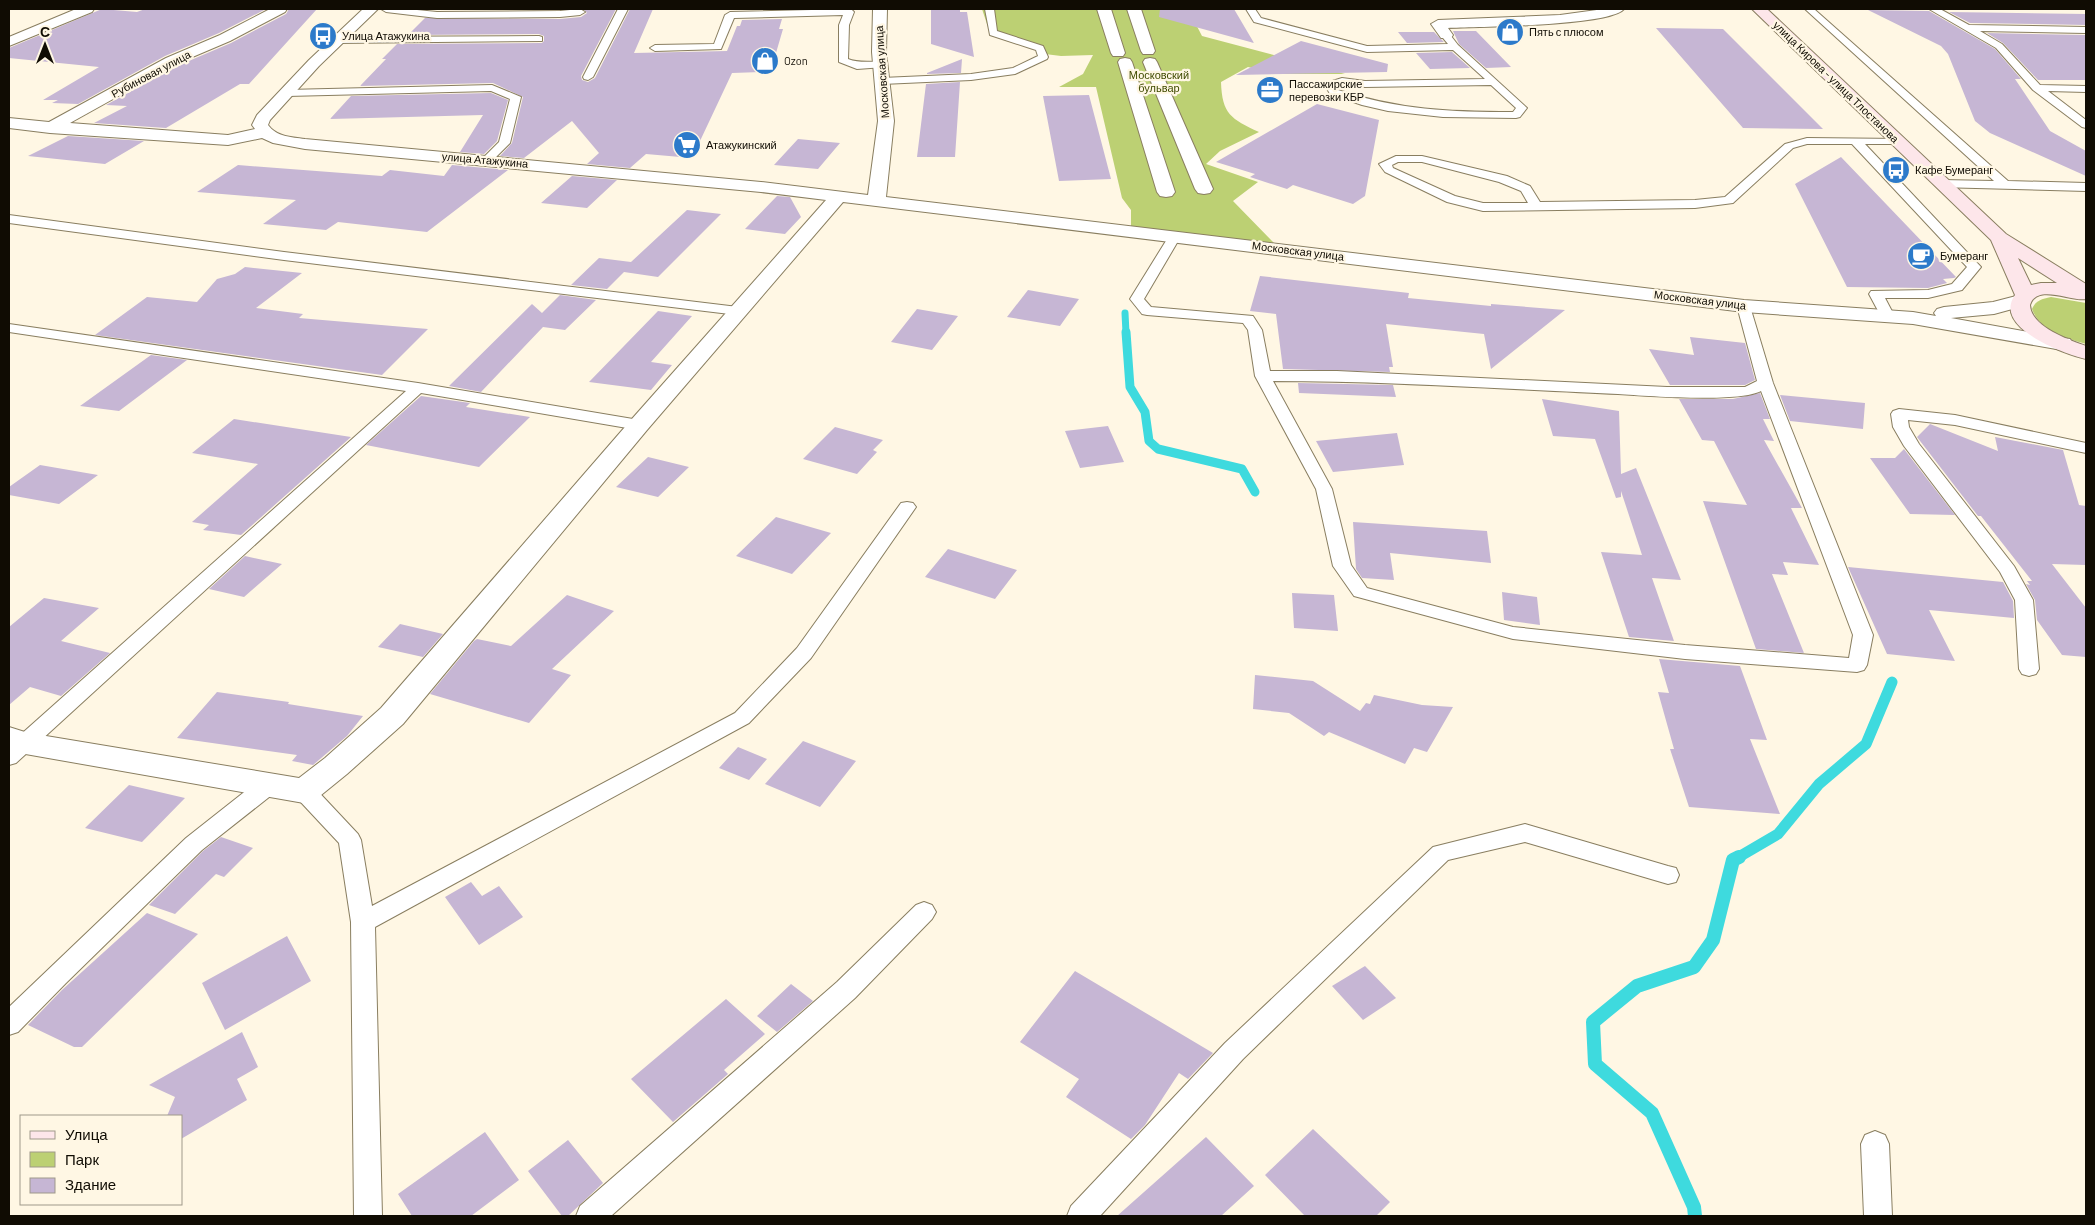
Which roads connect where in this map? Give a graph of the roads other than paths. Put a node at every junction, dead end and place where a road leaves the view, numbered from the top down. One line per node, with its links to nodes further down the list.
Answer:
1 (87, 9): 22 (street)
2 (280, 9): 36 (street, Рубиновая улица)
3 (371, 9): 21 (street)
4 (386, 9): 16 (lane)
5 (623, 9): 28 (lane)
6 (880, 9): 27 (street, Московская улица)
7 (989, 9): 29 (lane)
8 (1104, 9): 26 (street)
9 (1134, 9): 25 (street)
10 (1251, 9): 23 (lane)
11 (1617, 9): 19 (street)
12 (1759, 9): 38 (main road, улица Кирова - улица Тлостанова)
13 (1809, 9): 42 (lane)
14 (1934, 9): 17 (lane)
15 (848, 10): 24 (lane); 27 (lane)
16 (580, 12)
17 (1967, 28): 18 (lane); 31 (lane)
18 (2086, 30)
19 (1446, 35): 23 (lane)
20 (539, 39): 21 (lane)
21 (336, 40): 33 (street)
22 (9, 42)
23 (1455, 47): 30 (lane)
24 (655, 48)
25 (1149, 56): 26 (street); 26 (street)
26 (1122, 58)
27 (880, 65): 29 (street, Московская улица)
28 (588, 77)
29 (882, 82): 45 (street, Московская улица)
30 (1494, 82): 30 (lane)
31 (2037, 88): 32 (lane); 34 (lane)
32 (2086, 89)
33 (287, 93): 37 (street); 40 (lane)
34 (2086, 125)
35 (14, 127): 36 (street)
36 (50, 128): 37 (street)
37 (265, 132): 40 (street, улица Атажукина)
38 (1897, 140): 39 (lane); 41 (main road, улица Кирова - улица Тлостанова)
39 (1855, 141): 46 (lane); 54 (lane)
40 (487, 160): 44 (street, улица Атажукина)
41 (1941, 184): 42 (lane); 49 (main road, улица Кирова - улица Тлостанова)
42 (2005, 185): 43 (lane)
43 (2086, 187)
44 (838, 197): 45 (street, улица Атажукина); 53 (street)
45 (876, 202): 48 (street, Московская улица)
46 (1536, 206): 46 (lane)
47 (9, 219): 53 (lane)
48 (1175, 236): 52 (street, Московская улица); 59 (lane)
49 (1999, 238): 50 (main road); 51 (main road)
50 (2086, 295): 51 (main road)
51 (2022, 298): 55 (street); 57 (main road)
52 (1744, 306): 54 (street, Московская улица); 60 (lane)
53 (738, 311): 62 (street)
54 (1888, 317): 55 (street, Московская улица)
55 (1913, 318): 57 (street)
56 (9, 328): 61 (lane)
57 (2062, 344): 58 (main road)
58 (2085, 353)
59 (1263, 376): 60 (lane); 60 (lane)
60 (1766, 383)
61 (418, 388): 62 (lane); 66 (lane)
62 (639, 425): 68 (street)
63 (2086, 448): 65 (lane)
64 (907, 507): 71 (lane)
65 (2029, 669)
66 (14, 747): 67 (street)
67 (270, 784): 68 (street); 72 (lane)
68 (304, 791): 71 (lane)
69 (1668, 876): 76 (lane)
70 (924, 912): 75 (lane)
71 (362, 922): 74 (lane)
72 (9, 1024)
73 (1875, 1144): 77 (lane)
74 (368, 1216)
75 (590, 1216)
76 (1081, 1216)
77 (1878, 1216)

